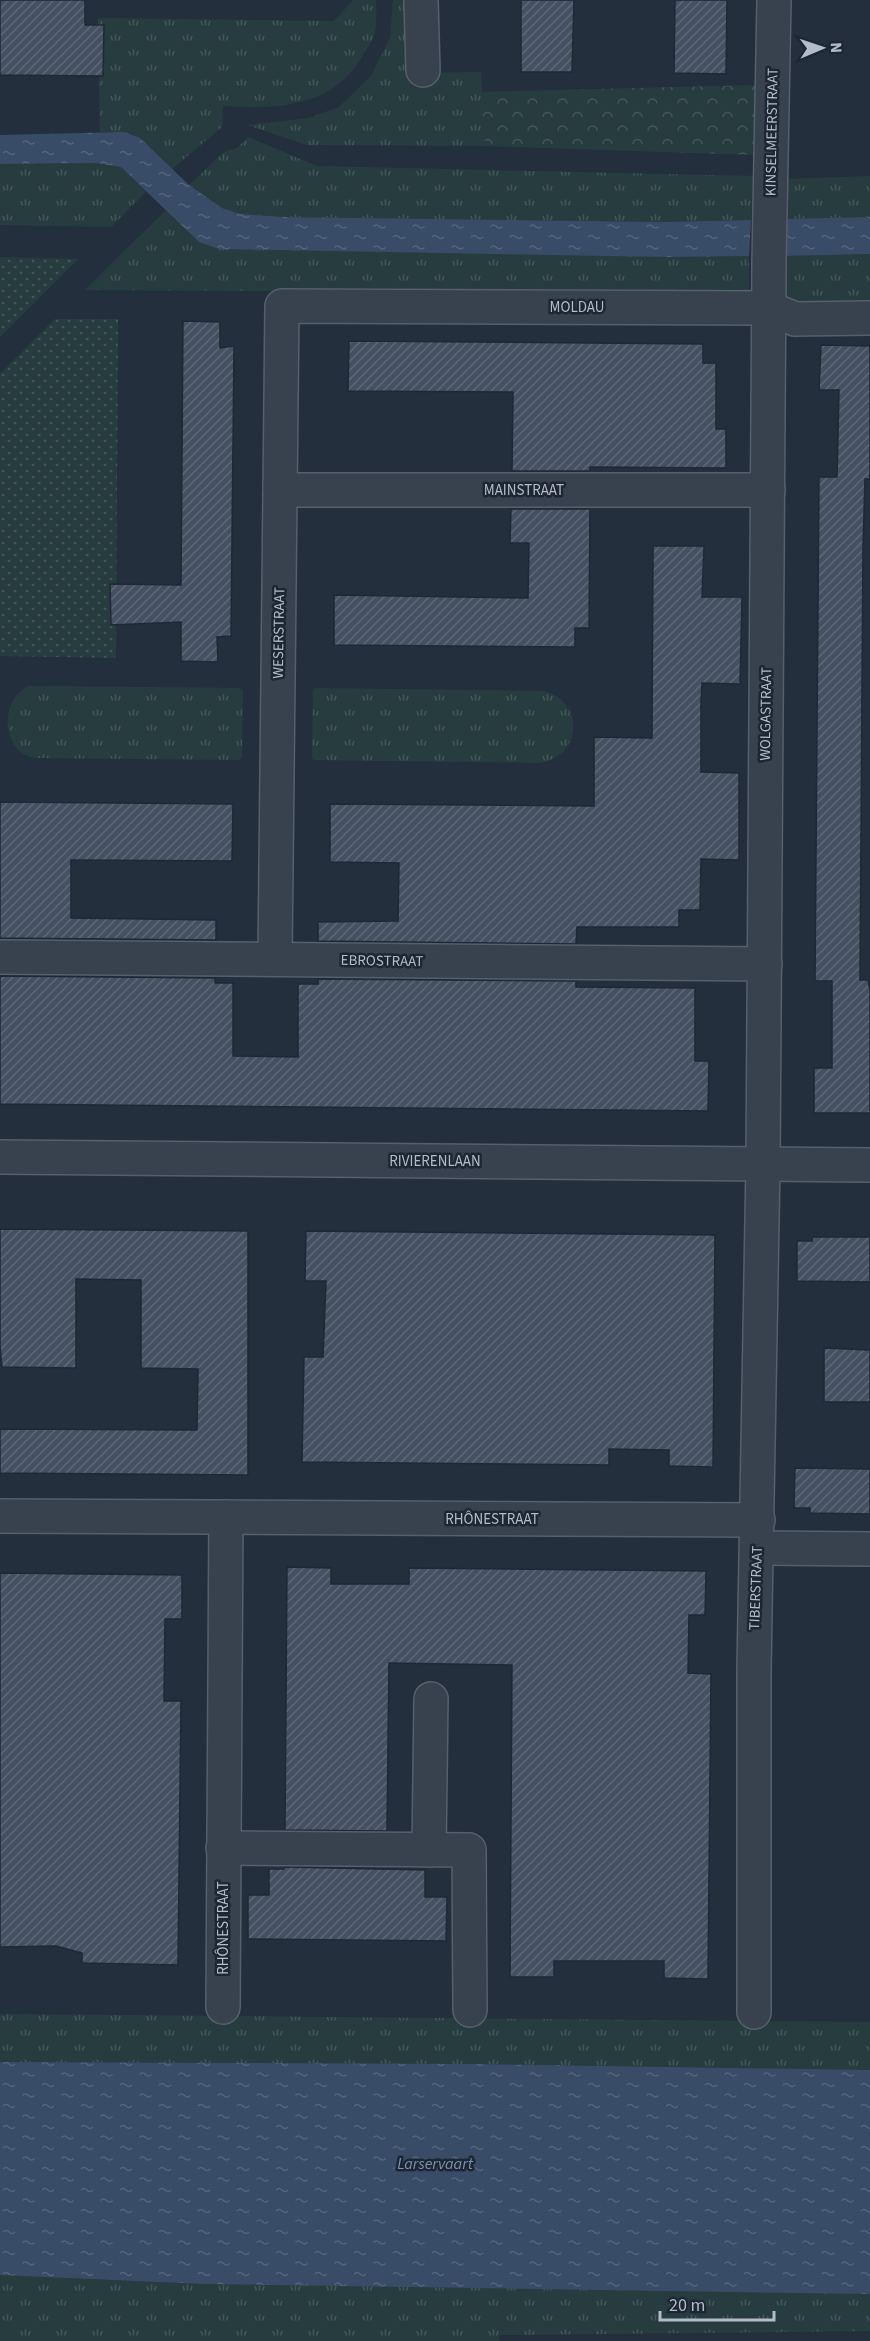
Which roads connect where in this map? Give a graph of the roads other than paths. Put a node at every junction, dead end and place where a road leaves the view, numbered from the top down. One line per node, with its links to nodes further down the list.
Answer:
1 (421, 0): 3 (street)
2 (774, 0): 4 (street, KINSELMEERSTRAAT)
3 (423, 70)
4 (769, 263): 6 (street, WOLGASTRAAT)
5 (282, 306): 6 (street, MOLDAU); 8 (street, WESERSTRAAT)
6 (768, 308): 7 (street, MOLDAU); 9 (street, WOLGASTRAAT)
7 (870, 318)
8 (280, 490): 9 (street, MAINSTRAAT); 11 (street, WESERSTRAAT)
9 (768, 490): 12 (street, WOLGASTRAAT)
10 (0, 957): 11 (street, EBROSTRAAT)
11 (275, 959): 12 (street, EBROSTRAAT)
12 (765, 964): 14 (street, WOLGASTRAAT)
13 (0, 1157): 14 (street, RIVIERENLAAN)
14 (763, 1164): 15 (street, RIVIERENLAAN); 18 (street, TIBERSTRAAT)
15 (870, 1165)
16 (0, 1516): 17 (street, RHÔNESTRAAT)
17 (226, 1517): 18 (street, RHÔNESTRAAT); 21 (street, RHÔNESTRAAT)
18 (757, 1534): 19 (street, RHÔNESTRAAT); 25 (street, TIBERSTRAAT)
19 (870, 1549)
20 (431, 1699): 22 (street)
21 (223, 1848): 22 (street); 23 (street, RHÔNESTRAAT)
22 (429, 1850): 24 (street)
23 (223, 2007)
24 (470, 2010)
25 (754, 2012)

